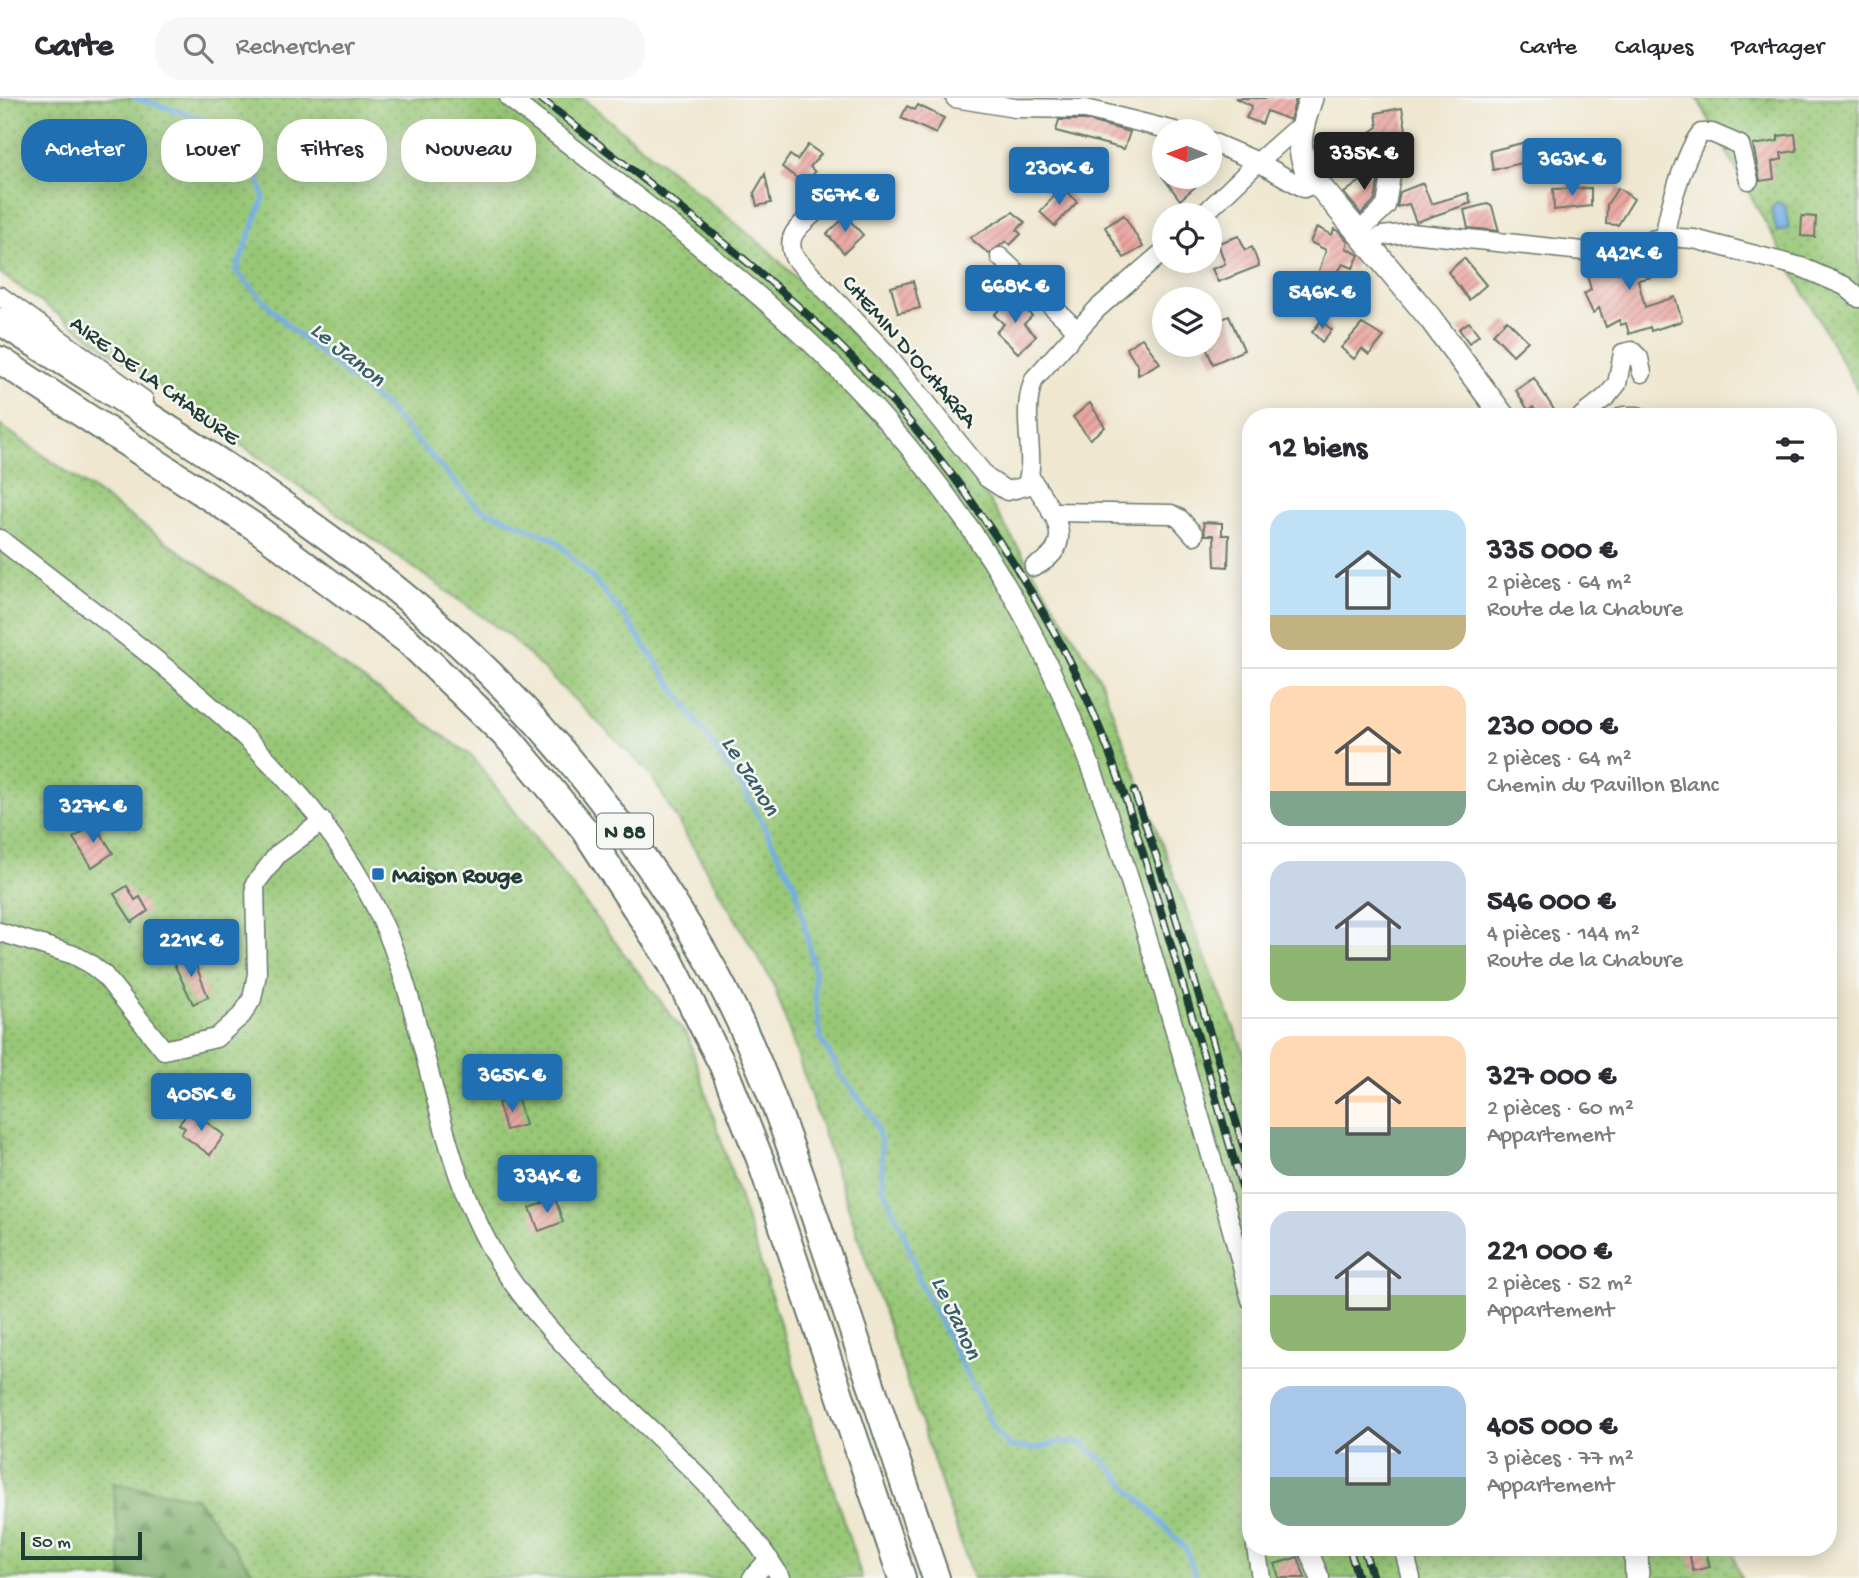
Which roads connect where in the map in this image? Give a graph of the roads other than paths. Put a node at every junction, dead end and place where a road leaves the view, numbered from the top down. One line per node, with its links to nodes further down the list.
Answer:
1 (509, 98): 33 (street)
2 (955, 98): 4 (street)
3 (1311, 98): 5 (main road)
4 (1152, 125)
5 (1300, 131): 8 (street); 10 (main road)
6 (1222, 147): 8 (street)
7 (1394, 157): 14 (street)
8 (1258, 162): 10 (street); 11 (street)
9 (1749, 180): 13 (street)
10 (1314, 183): 14 (main road)
11 (1215, 203)
12 (814, 213): 25 (street, CHEMIN D'OCHARRA)
13 (1666, 237): 14 (street); 18 (street)
14 (1365, 238): 23 (main road)
15 (1000, 257): 20 (street)
16 (1152, 261): 20 (street)
17 (0, 296): 26 (street, AIRE DE LA CHABURE)
18 (1859, 298)
19 (0, 321): 26 (highway, N 88)
20 (1078, 331): 25 (street)
21 (0, 360): 41 (highway, N 88)
22 (1642, 373): 24 (street)
23 (1497, 408)
24 (1592, 408)
25 (1030, 477): 27 (street)
26 (281, 503): 42 (highway, N 88)
27 (1051, 512): 28 (street); 30 (street)
28 (1194, 535)
29 (0, 539): 31 (street)
30 (1034, 567)
31 (323, 821): 32 (street); 38 (street)
32 (0, 932)
33 (1242, 1263)
34 (1257, 1556): 43 (street)
35 (1311, 1556): 44 (street)
36 (1405, 1556): 45 (street)
37 (1636, 1556): 46 (main road)
38 (769, 1559): 39 (street); 40 (street)
39 (752, 1578)
40 (781, 1578)
41 (902, 1578)
42 (936, 1578)
43 (1261, 1578)
44 (1320, 1578)
45 (1411, 1578)
46 (1636, 1578)

